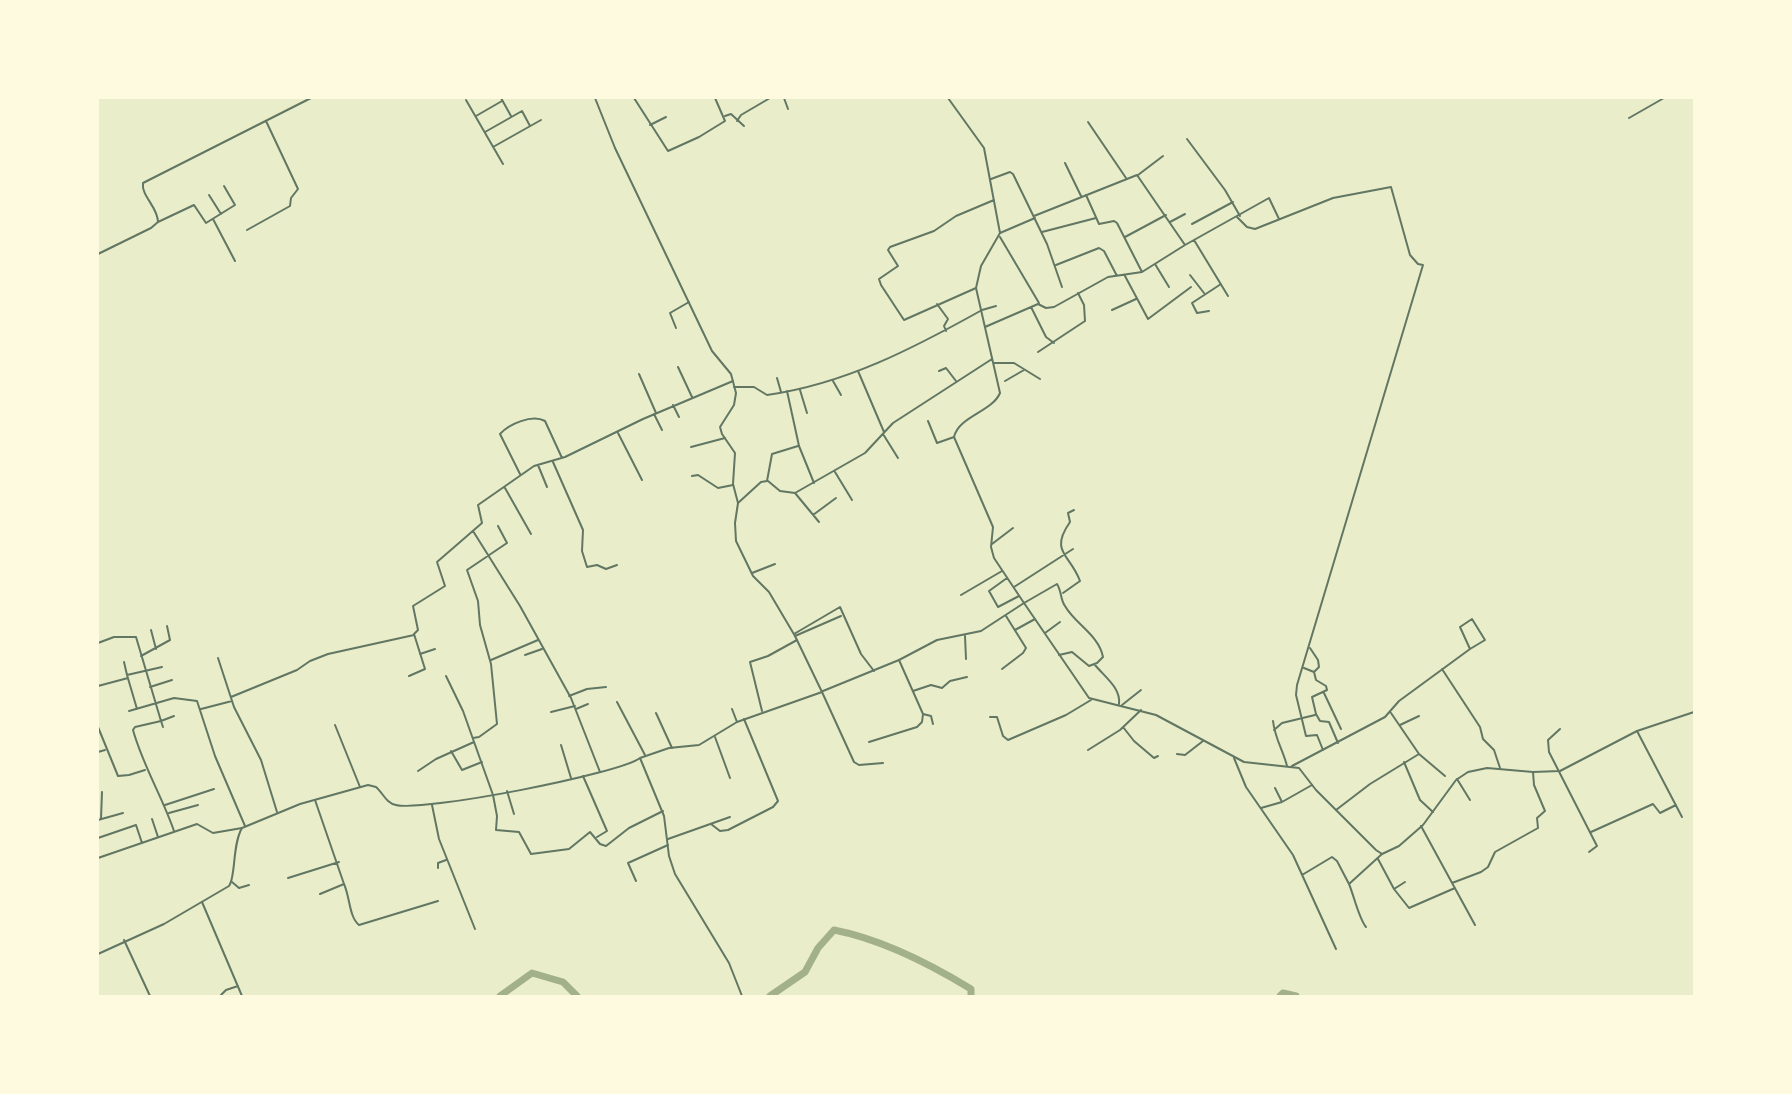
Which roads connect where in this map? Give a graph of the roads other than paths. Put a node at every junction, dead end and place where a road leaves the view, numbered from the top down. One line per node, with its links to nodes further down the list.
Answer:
1 (311, 98): 18 (street)
2 (595, 98): 72 (street)
3 (634, 98): 21 (street)
4 (716, 98): 13 (street)
5 (770, 98): 19 (street)
6 (784, 98): 11 (street)
7 (948, 98): 32 (street)
8 (1664, 98): 16 (street)
9 (502, 99): 12 (street); 14 (street)
10 (466, 100): 12 (street)
11 (788, 109)
12 (475, 116): 24 (street)
13 (725, 116): 19 (street); 21 (street)
14 (511, 117): 22 (street); 24 (street)
15 (666, 117): 21 (street)
16 (1629, 118)
17 (541, 120): 22 (street)
18 (266, 121): 46 (street); 49 (street)
19 (737, 121): 23 (street)
20 (1088, 122): 31 (street)
21 (650, 125)
22 (530, 126): 26 (street)
23 (744, 126)
24 (484, 132): 26 (street)
25 (1188, 139): 37 (street)
26 (493, 147): 28 (street)
27 (1163, 156): 30 (street)
28 (503, 164)
29 (1065, 164): 35 (street)
30 (1138, 175): 31 (street); 40 (street)
31 (1126, 178): 35 (street)
32 (992, 179): 36 (street); 42 (street)
33 (224, 186): 38 (street)
34 (209, 195): 38 (street)
35 (1084, 196): 42 (street); 43 (street)
36 (994, 200): 51 (street); 74 (street)
37 (1233, 202): 41 (street); 48 (street)
38 (221, 214): 44 (street)
39 (1185, 214): 47 (street)
40 (1166, 215): 47 (street); 52 (street)
41 (1238, 216): 45 (street); 45 (street); 53 (street)
42 (1035, 217): 50 (street); 51 (street)
43 (1096, 218): 50 (street); 52 (street)
44 (213, 219): 46 (street); 56 (street)
45 (1279, 219): 167 (street)
46 (158, 222): 55 (street)
47 (1170, 222): 54 (street)
48 (1192, 224)
49 (247, 230)
50 (1042, 232): 58 (street)
51 (1000, 235): 66 (street); 73 (street)
52 (1125, 237): 59 (street)
53 (1194, 240): 54 (street); 63 (street)
54 (1185, 245): 57 (street)
55 (98, 254)
56 (235, 261)
57 (1155, 264): 59 (street); 64 (street)
58 (1056, 265): 61 (street); 67 (street)
59 (1142, 272): 62 (street)
60 (1190, 275): 69 (street)
61 (1117, 276): 62 (street); 68 (street)
62 (1125, 276): 71 (street)
63 (1221, 284): 69 (street); 70 (street)
64 (1169, 287)
65 (1191, 287): 71 (street)
66 (976, 288): 74 (street); 77 (street)
67 (1062, 288)
68 (1078, 293): 73 (street); 83 (street)
69 (1204, 293): 79 (street)
70 (1228, 296)
71 (1136, 299): 78 (street)
72 (689, 302): 81 (street); 94 (street)
73 (1039, 303): 76 (street)
74 (937, 304): 82 (street)
75 (996, 306): 77 (street)
76 (1031, 307): 80 (street); 83 (street)
77 (982, 310): 80 (street); 82 (street)
78 (1112, 310)
79 (1209, 311)
80 (985, 327): 85 (street)
81 (676, 328)
82 (946, 331): 89 (street)
83 (1054, 343): 84 (street)
84 (1038, 351)
85 (992, 359): 86 (street); 96 (street)
86 (993, 363): 88 (street); 112 (street)
87 (678, 367): 103 (street)
88 (1024, 370): 93 (street); 97 (street)
89 (858, 371): 95 (street); 111 (street)
90 (939, 371): 96 (street)
91 (639, 374): 105 (street)
92 (777, 378): 101 (street)
93 (1040, 379)
94 (733, 381): 98 (street); 103 (street)
95 (833, 381): 99 (street); 102 (street)
96 (956, 381): 111 (street)
97 (1005, 381)
98 (734, 387): 101 (street); 113 (street)
99 (800, 390): 100 (street); 106 (street)
100 (787, 391): 101 (street); 114 (street)
101 (781, 392)
102 (841, 395)
103 (692, 397): 104 (street)
104 (673, 405): 105 (street); 107 (street)
105 (655, 413): 109 (street); 110 (street)
106 (807, 413)
107 (679, 417)
108 (928, 421): 112 (street)
109 (662, 430)
110 (618, 432): 116 (street); 123 (street)
111 (883, 433): 117 (street); 120 (street)
112 (954, 437): 140 (street)
113 (725, 438): 115 (street); 126 (street)
114 (799, 446): 124 (street); 125 (street)
115 (691, 447)
116 (562, 458): 118 (street); 121 (street)
117 (898, 458)
118 (553, 462): 119 (street); 145 (street)
119 (538, 465): 121 (street); 127 (street)
120 (835, 472): 125 (street); 131 (street)
121 (520, 474): 128 (street)
122 (692, 476): 126 (street)
123 (642, 480)
124 (767, 481): 129 (street); 132 (street)
125 (814, 483): 129 (street)
126 (733, 485): 132 (street)
127 (547, 487)
128 (505, 488): 138 (street); 139 (street)
129 (795, 493): 134 (street)
130 (836, 498): 134 (street)
131 (852, 500)
132 (738, 503): 147 (street)
133 (1074, 510): 142 (street)
134 (813, 514): 135 (street)
135 (819, 522)
136 (498, 526): 143 (street)
137 (1013, 528): 140 (street)
138 (474, 531): 143 (street); 162 (street)
139 (531, 534)
140 (992, 544): 146 (street)
141 (1073, 549): 142 (street)
142 (1065, 554): 149 (street); 150 (street)
143 (489, 557): 165 (street); 178 (street)
144 (775, 564): 147 (street)
145 (617, 565)
146 (1002, 571): 148 (street); 151 (street)
147 (752, 573): 163 (street)
148 (1007, 578): 149 (street); 152 (street)
149 (1014, 587): 152 (street)
150 (1063, 593): 153 (street); 181 (street)
151 (961, 595)
152 (1019, 596): 153 (street)
153 (1024, 603): 155 (street); 156 (street)
154 (841, 616): 163 (street)
155 (1006, 616): 160 (street); 164 (street)
156 (1035, 619): 160 (street); 161 (street)
157 (1059, 622): 161 (street)
158 (167, 626): 168 (street)
159 (151, 630): 168 (street)
160 (1015, 630): 184 (street)
161 (1045, 633): 174 (street)
162 (414, 635): 172 (street); 202 (street)
163 (795, 636): 187 (street); 199 (street); 214 (street)
164 (965, 636): 177 (street); 179 (street)
165 (538, 640): 170 (street); 178 (street)
166 (98, 643): 175 (street)
167 (1310, 648): 183 (street); 188 (street)
168 (156, 649): 175 (street)
169 (435, 649): 172 (street)
170 (542, 649): 173 (street); 201 (street)
171 (1470, 649): 171 (street); 185 (street)
172 (420, 654): 190 (street)
173 (525, 655)
174 (1059, 655): 181 (street); 203 (street)
175 (141, 656): 186 (street)
176 (218, 658): 202 (street)
177 (966, 659)
178 (490, 660): 240 (street)
179 (899, 660): 187 (street); 198 (street)
180 (124, 662): 189 (street)
181 (1095, 664): 207 (street)
182 (162, 667): 186 (street)
183 (1304, 668): 188 (street); 224 (street)
184 (1002, 669)
185 (1442, 669): 218 (street); 264 (street)
186 (145, 671): 189 (street); 195 (street)
187 (874, 671): 199 (street)
188 (1314, 672): 200 (street)
189 (127, 676): 194 (street); 209 (street)
190 (409, 676)
191 (446, 676): 240 (street)
192 (967, 677): 198 (street)
193 (172, 680): 195 (street)
194 (98, 686)
195 (150, 687): 205 (street)
196 (606, 687): 201 (street)
197 (1141, 690): 207 (street)
198 (913, 691): 219 (street)
199 (822, 692): 214 (street); 261 (street)
200 (1324, 693): 220 (street); 235 (street)
201 (569, 696): 208 (street)
202 (231, 699): 210 (street); 292 (street)
203 (1091, 699): 207 (street); 223 (street)
204 (617, 702): 255 (street)
205 (155, 704): 209 (street); 210 (street); 226 (street)
206 (588, 705): 208 (street)
207 (1120, 705): 212 (street)
208 (576, 707): 215 (street); 269 (street)
209 (137, 709): 213 (street)
210 (201, 709): 303 (street)
211 (732, 710): 228 (street)
212 (1141, 710): 234 (street); 242 (street)
213 (129, 711)
214 (762, 711): 225 (street)
215 (550, 712)
216 (1695, 712): 238 (street)
217 (656, 713): 247 (street)
218 (1391, 713): 231 (street); 245 (street)
219 (922, 714): 229 (street); 244 (street)
220 (1316, 714): 224 (street); 245 (street)
221 (174, 716): 226 (street)
222 (1419, 716): 231 (street)
223 (990, 717)
224 (1301, 718): 237 (street); 250 (street)
225 (744, 719): 228 (street); 301 (street)
226 (160, 721): 232 (street); 265 (street)
227 (1273, 721): 237 (street)
228 (737, 722): 239 (street)
229 (933, 724)
230 (335, 725): 276 (street)
231 (1400, 725): 253 (street)
232 (163, 726)
233 (98, 728): 241 (street)
234 (1123, 728): 249 (street); 256 (street)
235 (1341, 729)
236 (1560, 729): 267 (street)
237 (1274, 730): 262 (street)
238 (1637, 732): 267 (street); 288 (street)
239 (715, 737): 247 (street); 273 (street)
240 (474, 740): 251 (street); 259 (street)
241 (102, 741): 243 (street); 248 (street)
242 (1203, 741): 254 (street); 258 (street)
243 (98, 742)
244 (869, 742)
245 (1338, 743): 250 (street)
246 (561, 745): 272 (street)
247 (672, 748): 255 (street)
248 (105, 750): 252 (street); 265 (street)
249 (1088, 750)
250 (1323, 750): 263 (street)
251 (451, 751): 259 (street); 266 (street)
252 (98, 752)
253 (1419, 753): 260 (street); 271 (street)
254 (1177, 754)
255 (645, 755): 257 (street)
256 (1158, 756)
257 (640, 758): 269 (street); 291 (street)
258 (1234, 758): 262 (street); 289 (street)
259 (482, 762): 281 (street)
260 (1404, 762): 290 (street); 293 (street)
261 (883, 763)
262 (1287, 766): 263 (street)
263 (1292, 766): 275 (street)
264 (1500, 768): 268 (street); 274 (street)
265 (146, 769): 285 (street)
266 (418, 771)
267 (1560, 771): 268 (street); 305 (street)
268 (1533, 772): 324 (street)
269 (600, 773): 270 (street)
270 (583, 776): 272 (street); 307 (street)
271 (1445, 776)
272 (570, 778): 279 (street)
273 (730, 778)
274 (1457, 779): 283 (street); 293 (street)
275 (1312, 785): 284 (street); 290 (street)
276 (360, 787): 282 (street); 287 (street)
277 (1275, 788): 284 (street)
278 (214, 789): 285 (street)
279 (507, 791): 281 (street); 296 (street)
280 (102, 792): 300 (street)
281 (493, 795): 287 (street); 307 (street)
282 (315, 800): 292 (street); 317 (street)
283 (1470, 800)
284 (1282, 802): 289 (street)
285 (165, 805): 295 (street)
286 (198, 805): 295 (street)
287 (432, 805): 316 (street)
288 (1676, 806): 298 (street); 305 (street)
289 (1261, 809): 319 (street)
290 (1336, 810): 313 (street)
291 (663, 811): 307 (street); 309 (street)
292 (278, 812): 303 (street)
293 (1433, 812): 302 (street)
294 (123, 813): 300 (street)
295 (168, 814): 304 (street)
296 (514, 814)
297 (730, 817): 301 (street)
298 (1682, 817)
299 (152, 819): 306 (street)
300 (99, 820)
301 (711, 824): 309 (street)
302 (1421, 826): 313 (street); 324 (street)
303 (243, 827): 304 (street); 322 (street)
304 (174, 831): 306 (street)
305 (1591, 832): 312 (street)
306 (158, 837): 310 (street)
307 (596, 837)
308 (98, 838): 310 (street)
309 (668, 839): 311 (street)
310 (142, 843): 314 (street)
311 (668, 845): 321 (street); 343 (street)
312 (1589, 852)
313 (1382, 854): 315 (street)
314 (98, 858)
315 (1378, 859): 326 (street); 329 (street)
316 (446, 860): 318 (street); 335 (street)
317 (339, 862): 320 (street); 325 (street)
318 (438, 868)
319 (1302, 875): 326 (street); 337 (street)
320 (288, 878)
321 (636, 881)
322 (232, 882): 327 (street); 332 (street)
323 (1405, 882): 329 (street)
324 (1452, 883): 328 (street)
325 (345, 884): 330 (street); 331 (street)
326 (1349, 884): 334 (street)
327 (249, 885)
328 (1455, 888): 329 (street); 333 (street)
329 (1394, 889)
330 (320, 894)
331 (438, 901)
332 (202, 902): 336 (street); 339 (street)
333 (1475, 925)
334 (1366, 927)
335 (475, 929)
336 (124, 940): 338 (street); 341 (street)
337 (1336, 949)
338 (98, 954)
339 (238, 986): 340 (street); 342 (street)
340 (221, 995)
341 (150, 996)
342 (243, 996)
343 (742, 996)

